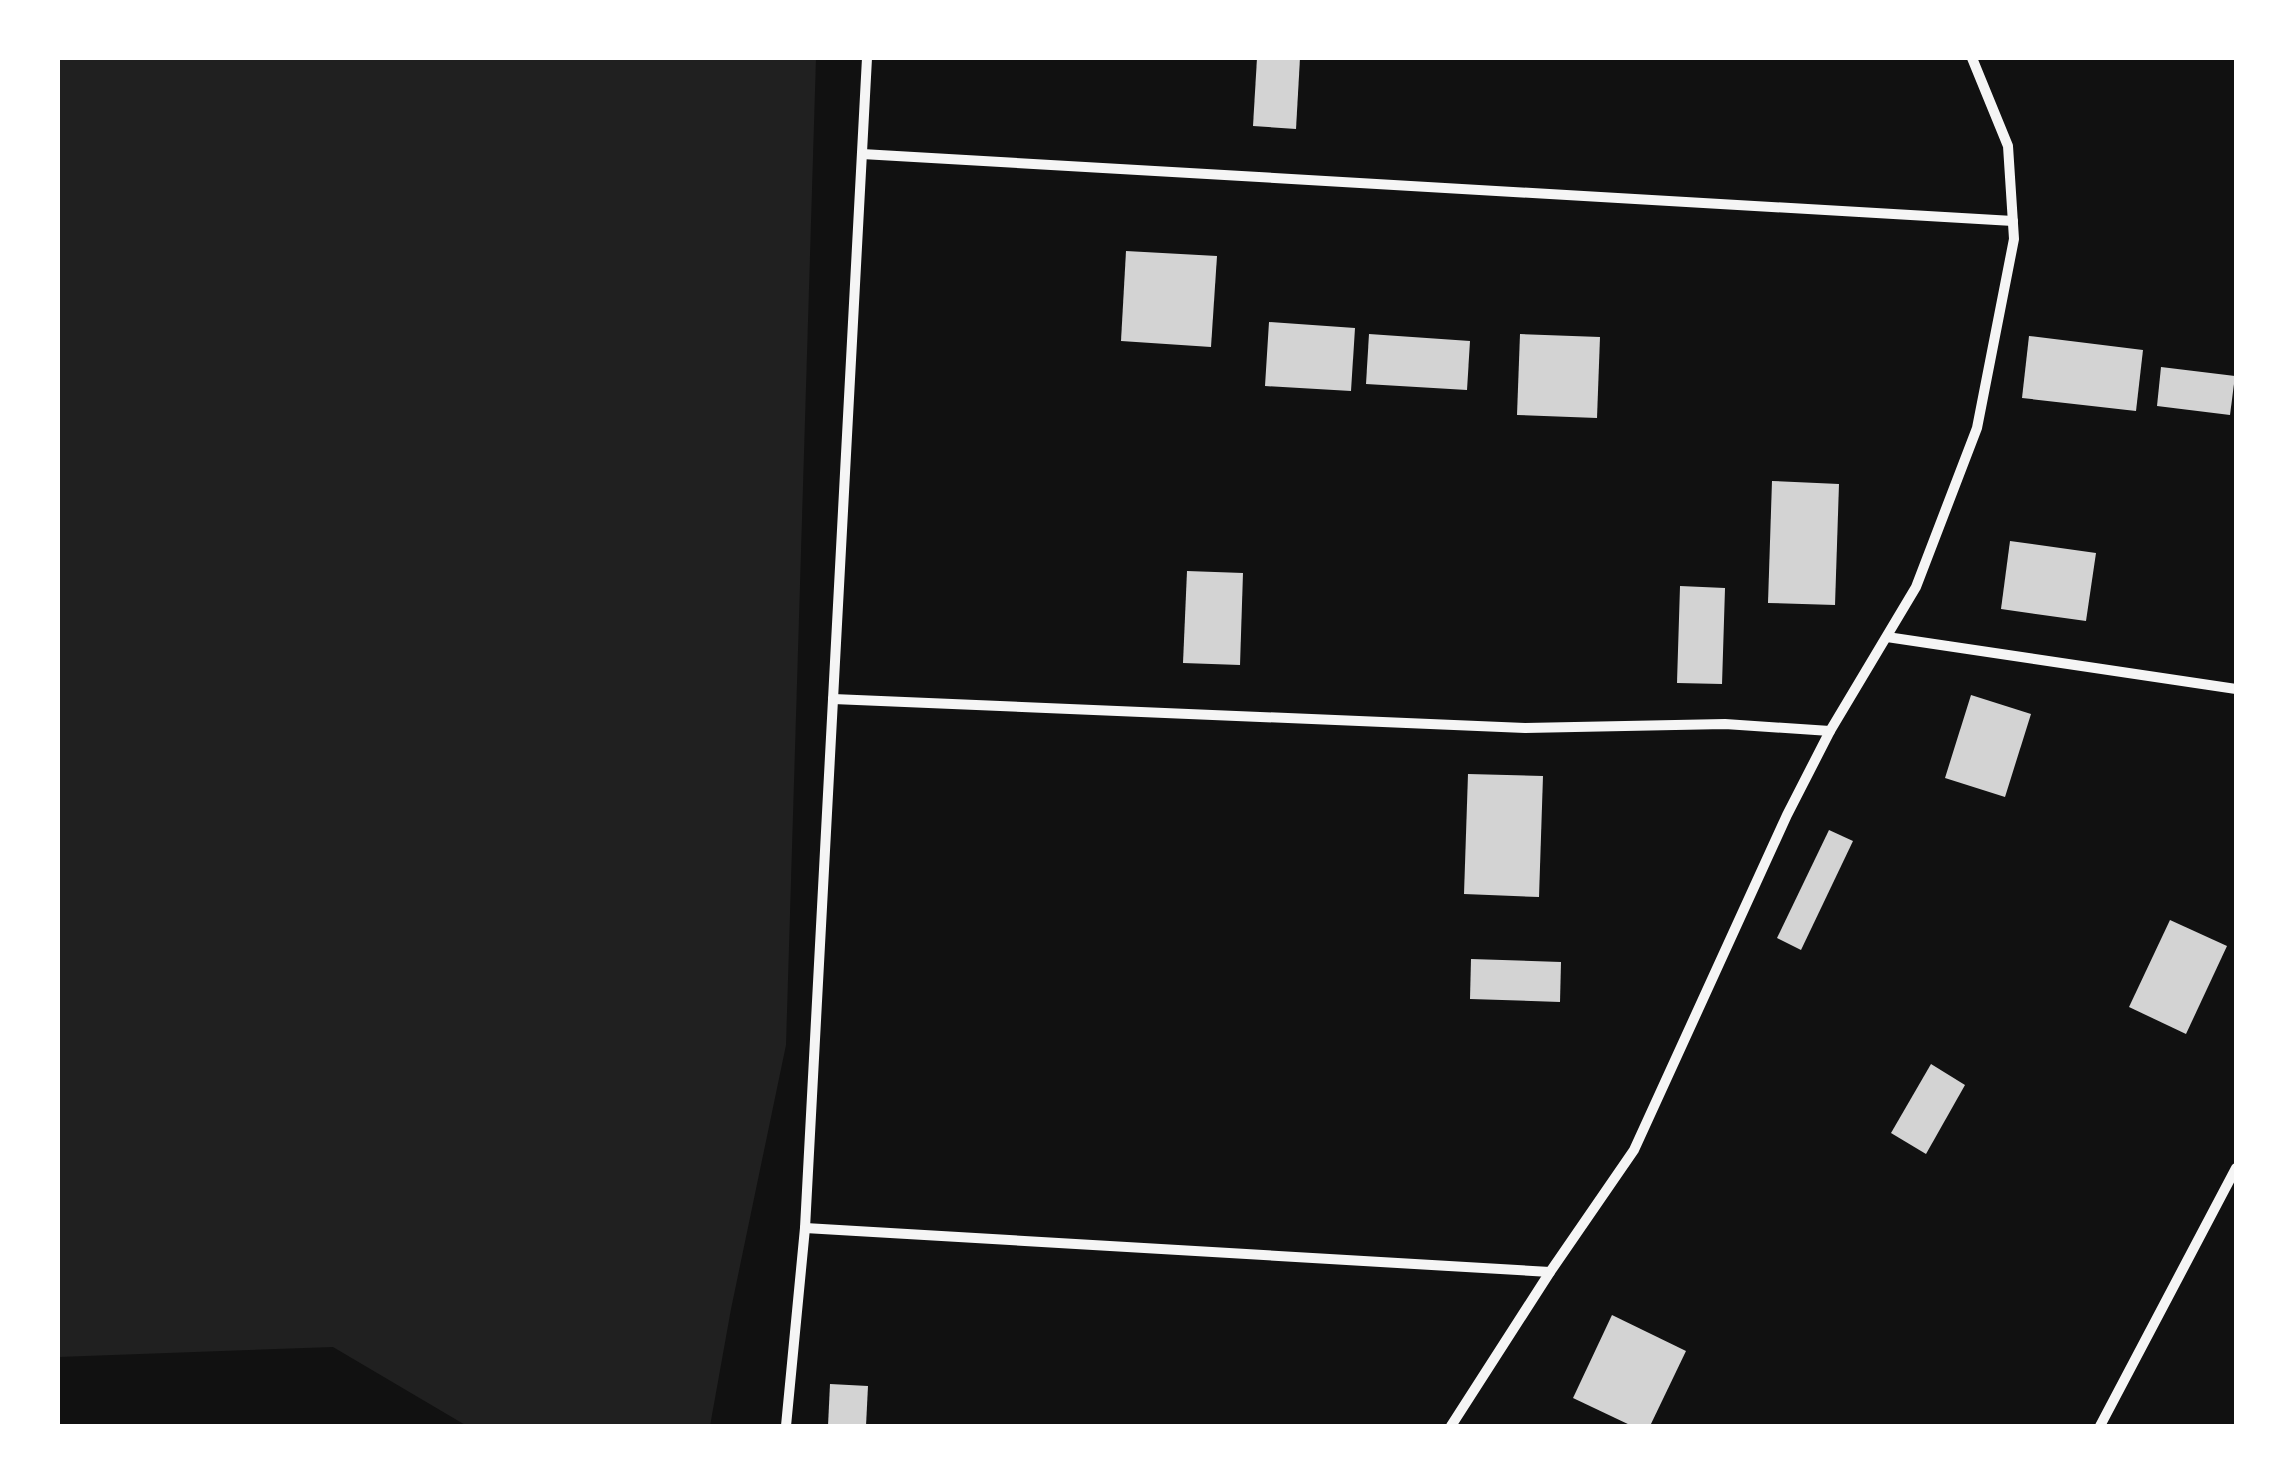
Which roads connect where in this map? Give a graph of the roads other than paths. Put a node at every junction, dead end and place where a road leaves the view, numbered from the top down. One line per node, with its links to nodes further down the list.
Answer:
1 (867, 58): 3 (street)
2 (1972, 58): 4 (street)
3 (862, 154): 4 (street); 7 (street)
4 (2012, 221): 5 (street)
5 (1886, 637): 6 (street); 8 (street)
6 (2236, 689)
7 (832, 699): 8 (street); 10 (street)
8 (1830, 731): 11 (street)
9 (2236, 1168): 14 (street)
10 (804, 1228): 11 (street); 12 (street)
11 (1550, 1272): 13 (street)
12 (786, 1426)
13 (1451, 1426)
14 (2100, 1426)

